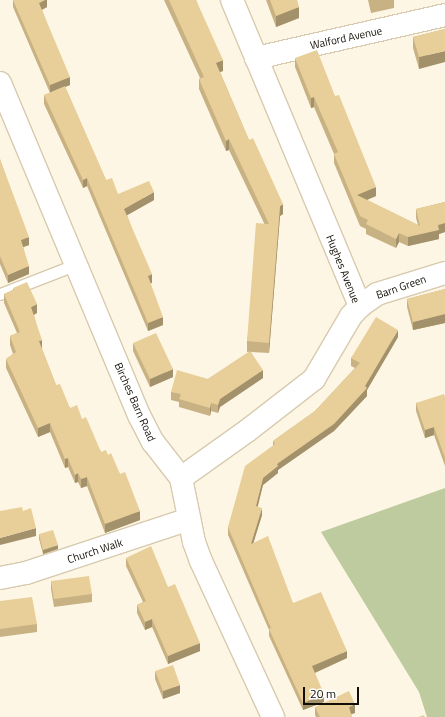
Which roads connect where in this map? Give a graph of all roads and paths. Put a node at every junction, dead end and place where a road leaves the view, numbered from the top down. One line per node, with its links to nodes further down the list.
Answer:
1 (232, 0): 3 (street, Hughes Avenue)
2 (438, 11): 3 (street, Walford Avenue)
3 (256, 58): 8 (street, Hughes Avenue)
4 (0, 83): 5 (street, Birches Barn Road)
5 (77, 264): 7 (lane); 9 (street, Birches Barn Road)
6 (445, 273): 8 (street, Barn Green)
7 (0, 294)
8 (360, 306): 9 (street, Hughes Avenue)
9 (181, 478): 10 (street, Birches Barn Road)
10 (189, 519): 11 (street, Church Walk); 12 (street, Birches Barn Road)
11 (0, 578)
12 (273, 717)

